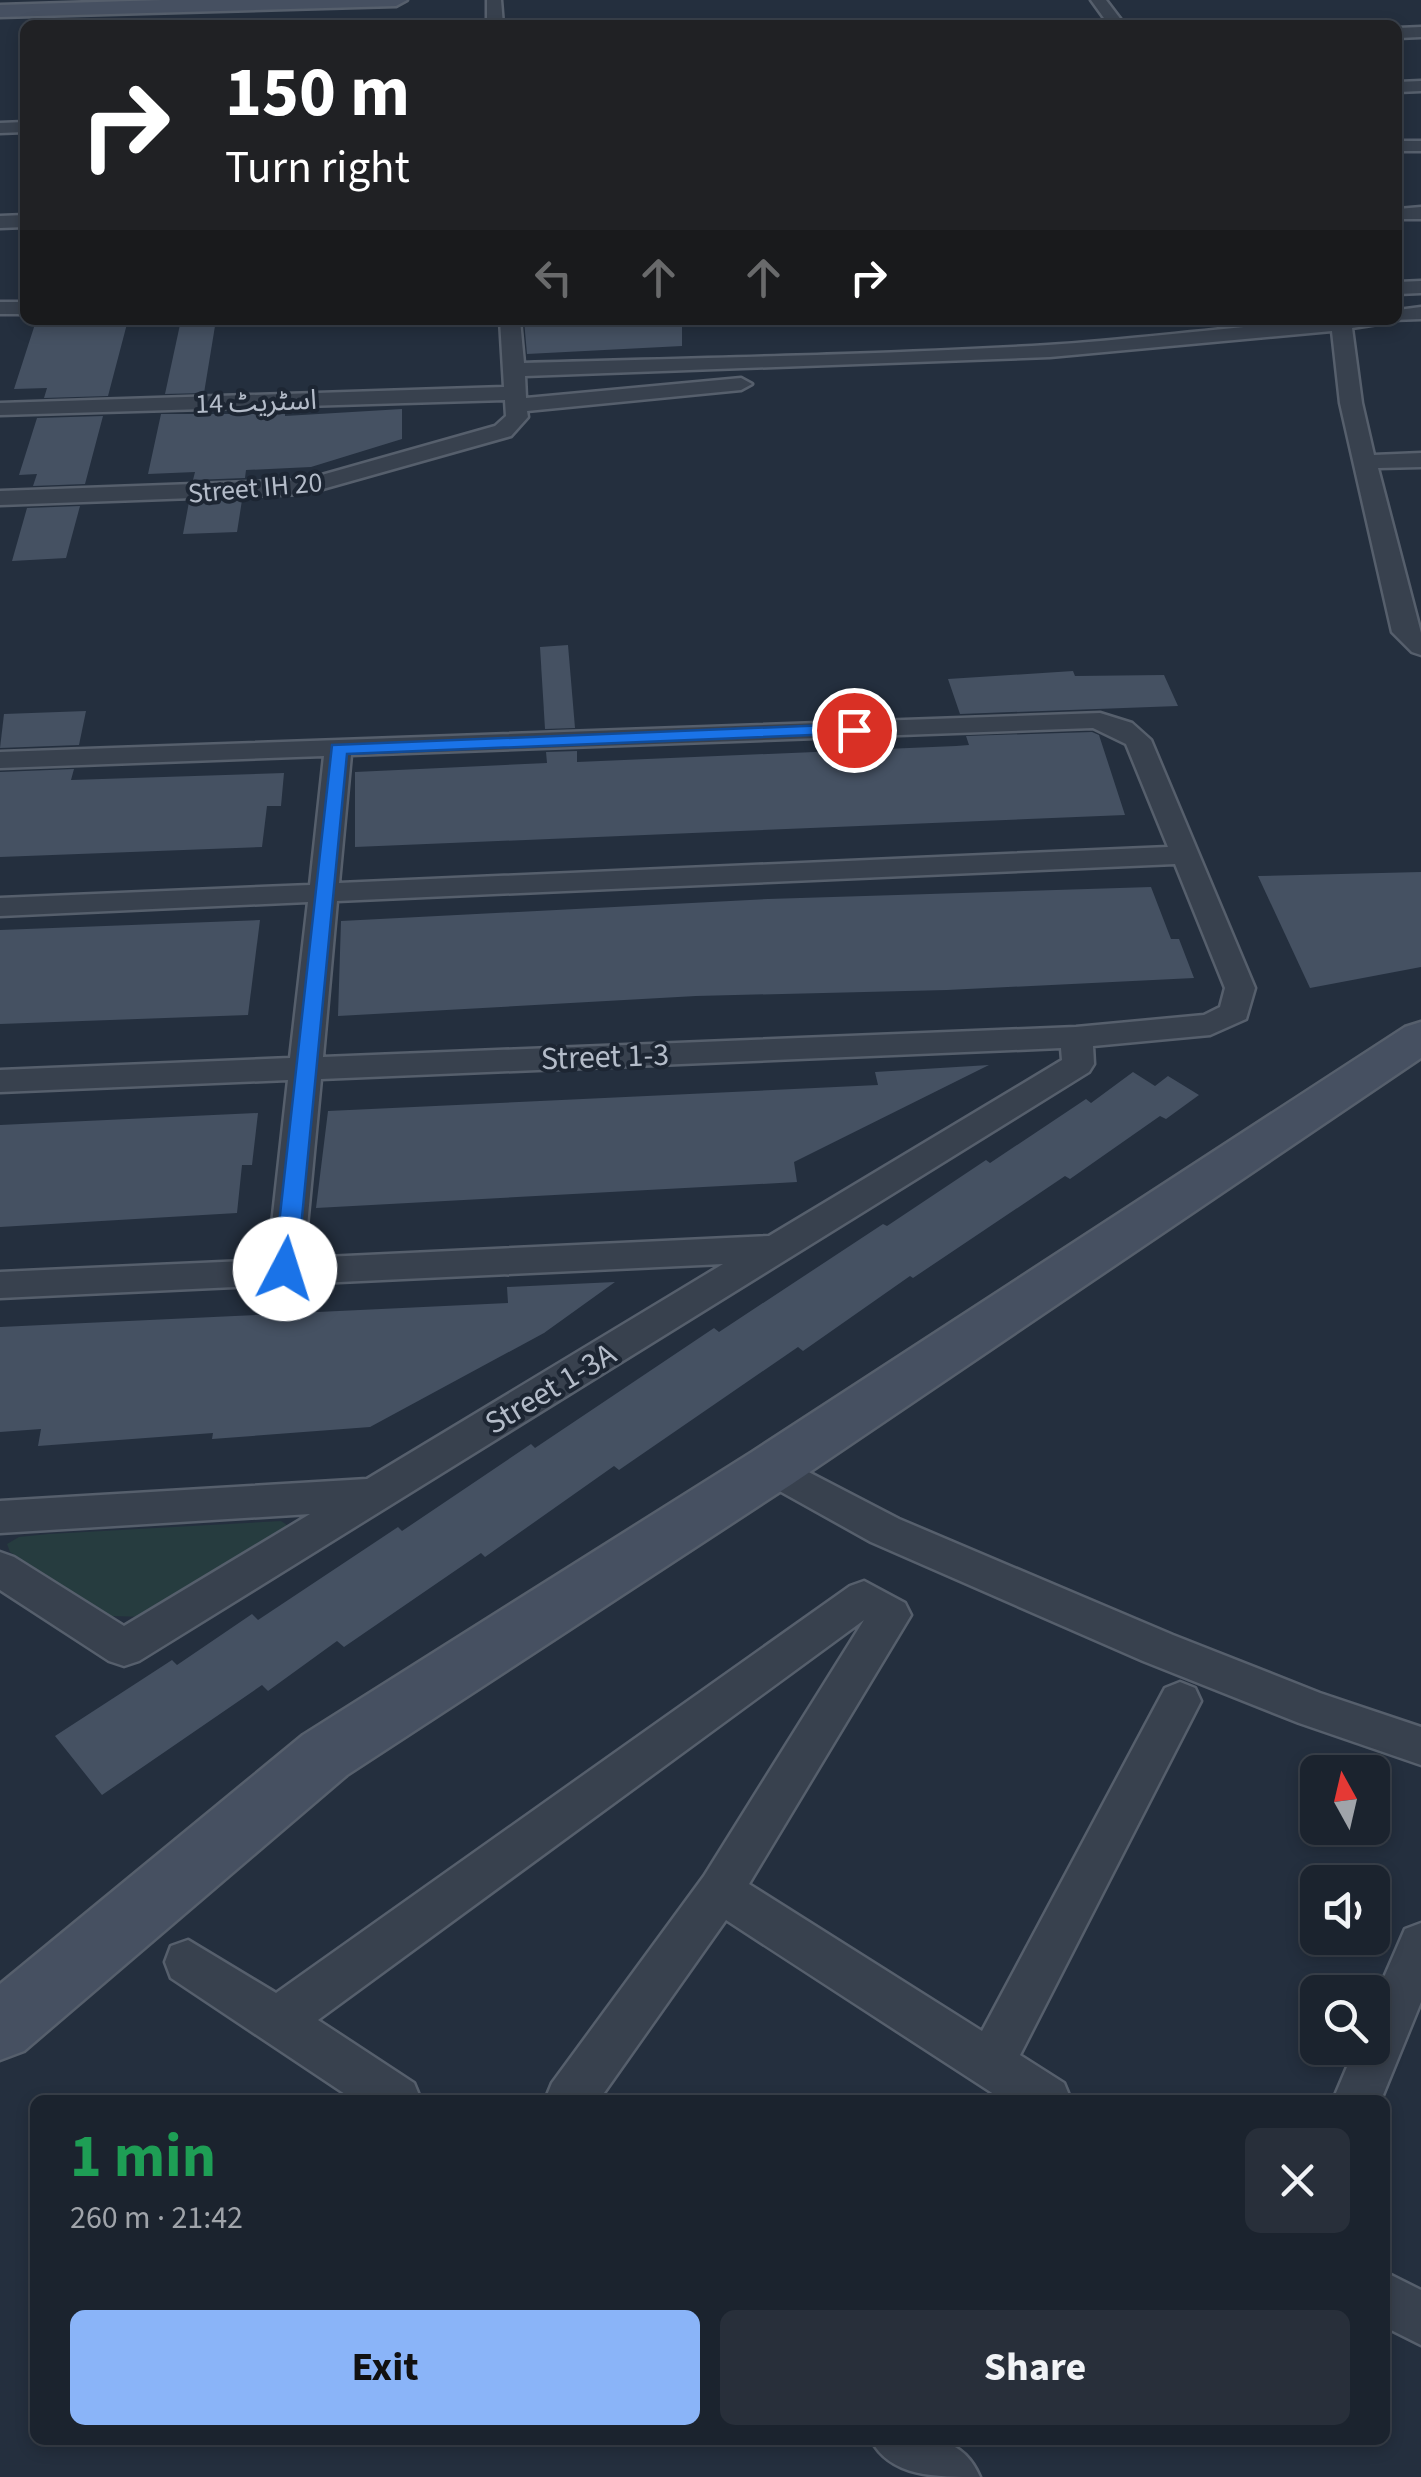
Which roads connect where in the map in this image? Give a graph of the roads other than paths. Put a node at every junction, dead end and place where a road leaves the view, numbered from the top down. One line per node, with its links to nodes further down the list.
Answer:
1 (91, 0): 3 (street)
2 (396, 0): 4 (street)
3 (0, 2)
4 (0, 10)
5 (510, 325): 9 (street)
6 (1317, 325): 8 (street)
7 (1343, 325): 13 (street)
8 (929, 358): 9 (street); 10 (street, اسٹریٹ 14)
9 (512, 370): 10 (street)
10 (514, 399): 11 (street, اسٹریٹ 14); 14 (street, Street IH 20)
11 (0, 408)
12 (1421, 460): 13 (street)
13 (1364, 462): 15 (street)
14 (0, 498)
15 (1421, 648)
16 (338, 749): 17 (street); 18 (street); 19 (street)
17 (0, 760)
18 (1186, 855): 19 (street); 21 (street, Street 1-3)
19 (324, 895): 20 (street); 23 (street)
20 (0, 907)
21 (1076, 1037): 23 (street, Street 1-3); 25 (street, Street 1-3A)
22 (1421, 1037): 28 (street)
23 (304, 1069): 24 (street, Street 1-3); 26 (street)
24 (0, 1081)
25 (779, 1249): 26 (street); 29 (street, Street 1-3A)
26 (285, 1269): 27 (street)
27 (0, 1285)
28 (772, 1468): 33 (street); 38 (street)
29 (373, 1495): 30 (street); 31 (street, Street 1-3A)
30 (0, 1517)
31 (0, 1569)
32 (1180, 1701): 39 (street)
33 (1421, 1746)
34 (720, 1891): 37 (street); 39 (street); 41 (street)
35 (1421, 1945): 43 (street)
36 (188, 1962): 37 (street)
37 (275, 2022): 40 (street)
38 (0, 2027)
39 (988, 2066): 42 (street)
40 (389, 2095)
41 (573, 2095)
42 (1038, 2095)
43 (1359, 2095)
44 (1390, 2301): 45 (street)
45 (1421, 2319)
46 (905, 2445): 47 (street)
47 (952, 2477)

